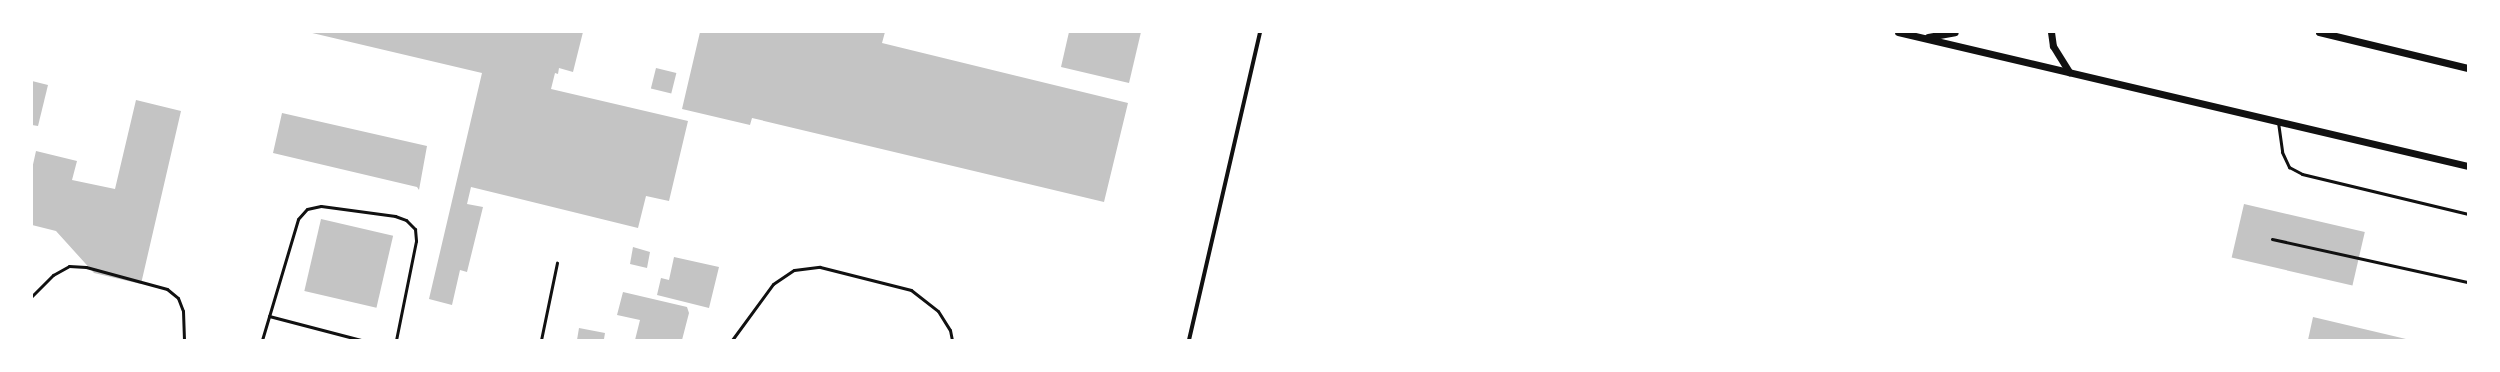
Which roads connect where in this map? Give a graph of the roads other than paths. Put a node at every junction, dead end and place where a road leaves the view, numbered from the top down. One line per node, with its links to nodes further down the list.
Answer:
1 (1260, 32): 24 (street)
2 (1898, 32): 6 (street)
3 (1955, 32): 6 (street)
4 (2051, 32): 8 (street)
5 (2319, 32): 7 (street)
6 (1924, 38): 8 (street)
7 (2468, 68)
8 (2069, 72): 9 (street)
9 (2278, 121): 10 (street); 11 (lane)
10 (2468, 166)
11 (2468, 214)
12 (2272, 239): 14 (lane)
13 (557, 264): 21 (lane)
14 (2468, 282)
15 (32, 296): 17 (lane)
16 (269, 316): 18 (lane); 19 (lane); 20 (lane)
17 (184, 340)
18 (262, 340)
19 (361, 340)
20 (396, 340)
21 (541, 340)
22 (732, 340): 23 (lane)
23 (952, 340)
24 (1189, 340)

